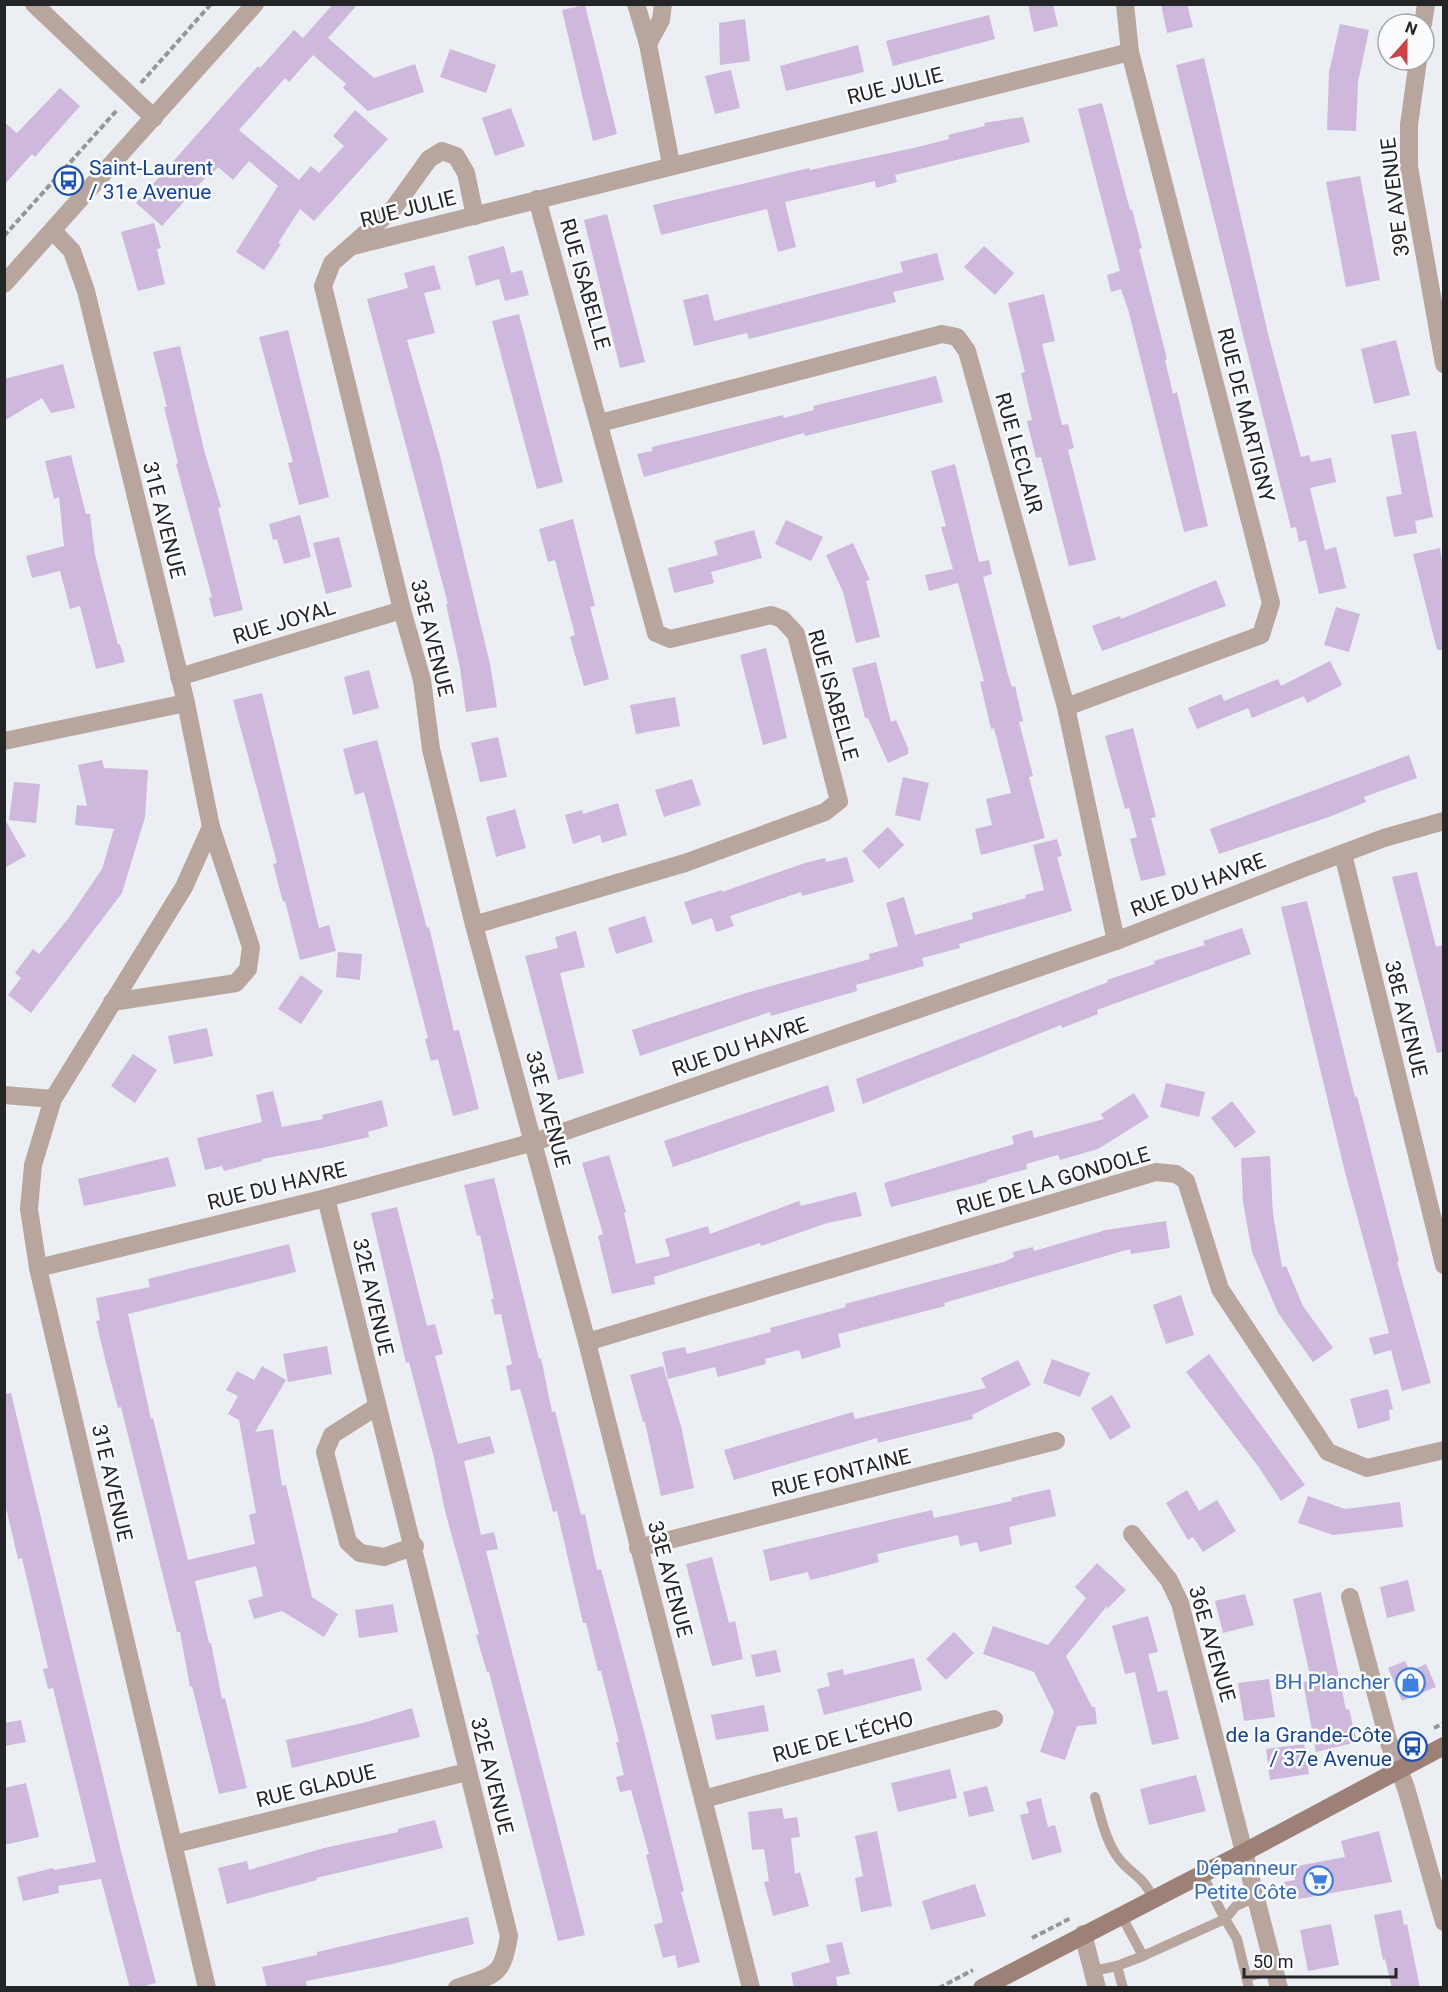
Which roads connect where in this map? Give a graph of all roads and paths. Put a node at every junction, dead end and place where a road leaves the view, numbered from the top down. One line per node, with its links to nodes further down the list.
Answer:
1 (34, 4): 12 (street)
2 (211, 4): 10 (path)
3 (255, 4): 12 (street)
4 (636, 4): 7 (street)
5 (663, 4): 7 (street)
6 (1125, 4): 8 (street, RUE DE MARTIGNY)
7 (648, 44): 13 (street)
8 (1130, 52): 13 (street, RUE JULIE); 26 (street, RUE DE MARTIGNY)
9 (1416, 72): 20 (street, 39E AVENUE)
10 (147, 76)
11 (113, 115): 17 (path)
12 (154, 118): 16 (street)
13 (671, 164): 14 (street, RUE JULIE)
14 (537, 199): 15 (street, RUE JULIE); 22 (street, RUE ISABELLE)
15 (475, 216): 18 (street, RUE JULIE); 18 (street, RUE JULIE)
16 (54, 232): 19 (street); 24 (street, 31E AVENUE)
17 (4, 236)
18 (349, 247): 23 (street, 33E AVENUE)
19 (4, 284)
20 (1441, 344): 21 (street, 39E AVENUE)
21 (1443, 364)
22 (600, 423): 26 (street, RUE LECLAIR); 31 (street, RUE ISABELLE)
23 (402, 610): 24 (street, RUE JOYAL); 31 (street, 33E AVENUE)
24 (179, 677): 25 (street, 31E AVENUE)
25 (186, 703): 27 (street); 29 (street, 31E AVENUE)
26 (1066, 707): 32 (street, RUE LECLAIR)
27 (4, 741)
28 (1443, 821): 30 (street, RUE DU HAVRE)
29 (211, 826): 33 (street, 31E AVENUE); 33 (street, 31E AVENUE)
30 (1343, 854): 32 (street, RUE DU HAVRE); 38 (street, 38E AVENUE)
31 (474, 926): 36 (street, 33E AVENUE)
32 (1116, 941): 36 (street, RUE DU HAVRE)
33 (112, 1002): 35 (street, 31E AVENUE)
34 (4, 1095): 35 (street)
35 (53, 1099): 39 (street, 31E AVENUE)
36 (534, 1142): 37 (street, RUE DU HAVRE); 40 (street, 33E AVENUE)
37 (326, 1198): 39 (street, RUE DU HAVRE); 41 (street, 32E AVENUE)
38 (1443, 1265)
39 (38, 1268): 54 (street, 31E AVENUE)
40 (587, 1342): 43 (street, RUE DE LA GONDOLE); 46 (street, 33E AVENUE)
41 (376, 1407): 45 (street, 32E AVENUE); 45 (street)
42 (1056, 1441): 46 (street, RUE FONTAINE)
43 (1443, 1450)
44 (1132, 1534): 55 (street, 36E AVENUE)
45 (415, 1546): 51 (street, 32E AVENUE)
46 (638, 1548): 53 (street, 33E AVENUE)
47 (1350, 1597): 50 (street)
48 (994, 1719): 53 (street, RUE DE L'ÉCHO)
49 (1443, 1746): 50 (main road)
50 (1399, 1770): 55 (main road); 61 (street)
51 (467, 1772): 54 (street, RUE GLADUE); 69 (street, 32E AVENUE)
52 (1095, 1797): 58 (lane)
53 (704, 1799): 70 (street, 33E AVENUE)
54 (175, 1844): 68 (street, 31E AVENUE)
55 (1243, 1853): 56 (main road); 57 (street, 36E AVENUE)
56 (1202, 1874): 58 (main road); 60 (lane)
57 (1256, 1897): 60 (lane); 66 (street, 36E AVENUE)
58 (1153, 1898): 59 (main road)
59 (1121, 1915): 62 (main road); 63 (lane)
60 (1225, 1919): 63 (lane); 67 (lane)
61 (1443, 1922)
62 (1083, 1934): 65 (street); 71 (main road)
63 (1143, 1956): 64 (lane)
64 (1118, 1966): 65 (lane); 72 (lane)
65 (1095, 1979)
66 (1277, 1979): 67 (lane)
67 (1248, 1982)
68 (207, 1988)
69 (457, 1988)
70 (751, 1988)
71 (982, 1988)
72 (1123, 1988)

